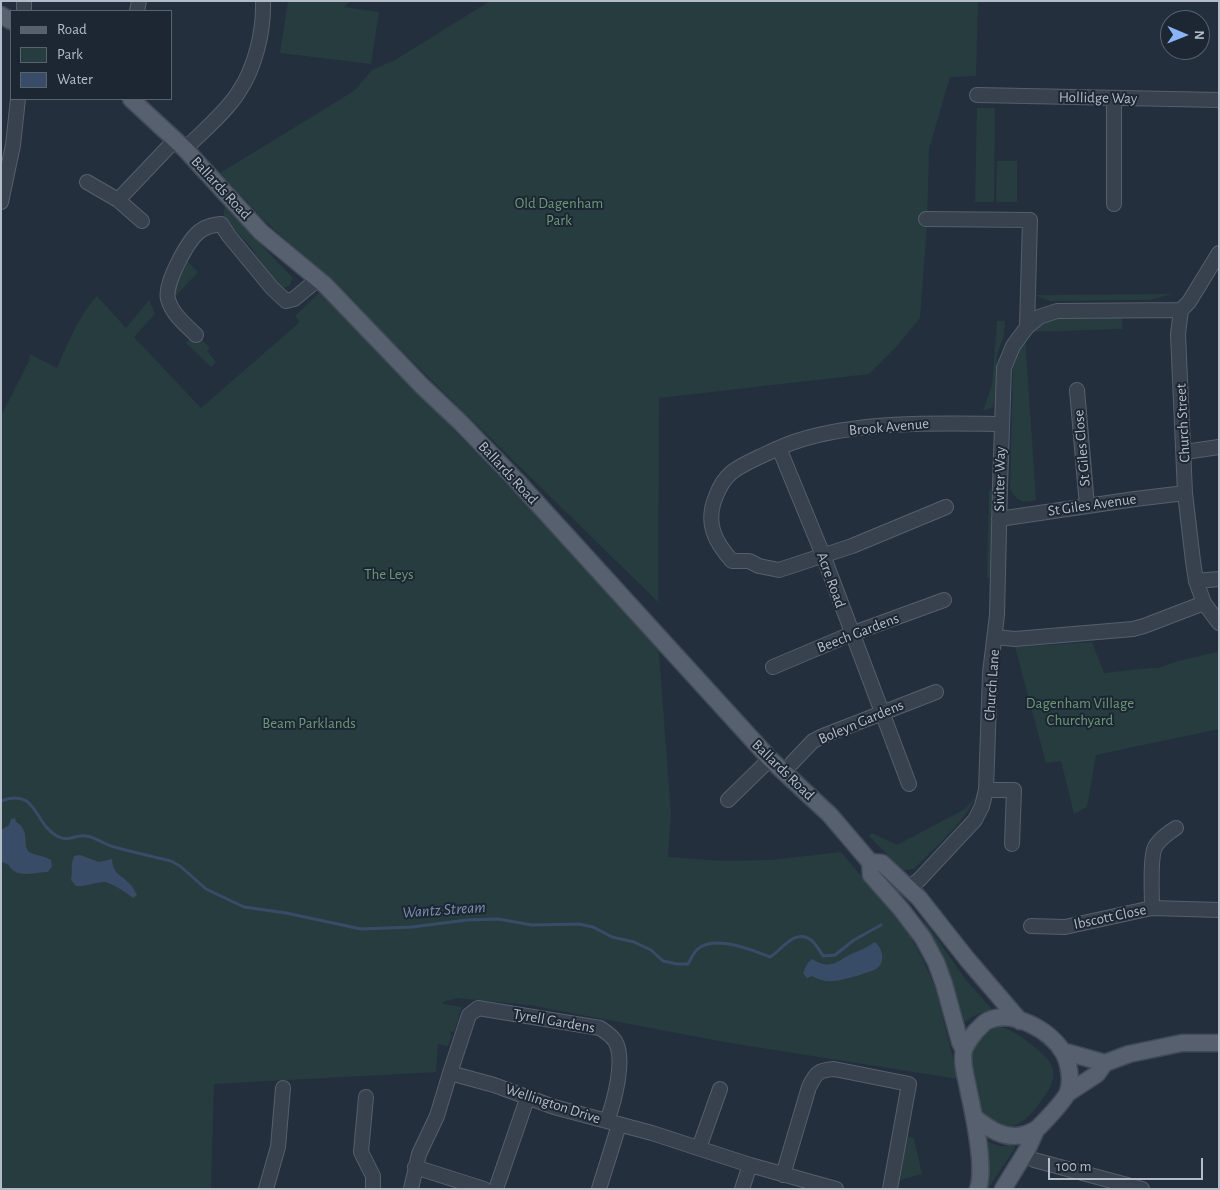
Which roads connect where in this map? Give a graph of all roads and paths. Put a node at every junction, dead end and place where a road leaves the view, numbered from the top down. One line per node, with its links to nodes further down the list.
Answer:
1 (264, 1): 8 (street)
2 (977, 95): 3 (street, Hollidge Way)
3 (1114, 98): 6 (street, Hollidge Way); 12 (street)
4 (18, 100): 7 (street)
5 (132, 100): 8 (main road, Ballards Road)
6 (1219, 100)
7 (7, 143): 11 (street)
8 (180, 145): 10 (street); 16 (main road, Ballards Road)
9 (88, 182): 10 (street)
10 (118, 200): 14 (street)
11 (1, 202)
12 (1114, 204)
13 (926, 219): 18 (street)
14 (142, 221)
15 (1219, 254): 17 (street)
16 (318, 279): 19 (street); 40 (main road, Ballards Road)
17 (1181, 310): 18 (street, Siviter Way); 24 (street, Church Street)
18 (1027, 327): 21 (street, Siviter Way)
19 (196, 335)
20 (1077, 390): 26 (street, St Giles Close)
21 (1002, 424): 22 (street, Brook Avenue); 28 (street, Siviter Way)
22 (779, 448): 29 (street, Acre Road); 29 (street, Brook Avenue)
23 (1219, 448): 24 (street)
24 (1185, 452): 25 (street, Church Street)
25 (1185, 493): 26 (street, St Giles Avenue); 31 (street, Church Street)
26 (1088, 506): 28 (street, St Giles Avenue)
27 (946, 507): 29 (street, Brook Avenue)
28 (999, 519): 36 (street, Siviter Way)
29 (823, 555): 35 (street, Acre Road)
30 (1219, 579): 31 (street)
31 (1196, 581): 33 (street, Church Street)
32 (944, 600): 35 (street, Beech Gardens)
33 (1204, 603): 34 (street, Church Street); 36 (street, Church Lane)
34 (1219, 623)
35 (852, 634): 37 (street, Beech Gardens); 39 (street, Acre Road)
36 (995, 637): 43 (street, Church Lane)
37 (773, 667)
38 (936, 692): 39 (street, Boleyn Gardens)
39 (881, 712): 41 (street, Boleyn Gardens); 42 (street, Acre Road)
40 (770, 759): 44 (street); 47 (main road, Ballards Road)
41 (792, 763)
42 (909, 784)
43 (986, 790): 46 (street); 48 (street, Church Lane)
44 (728, 800)
45 (1176, 828): 49 (street)
46 (1012, 844)
47 (870, 862): 48 (main road, Ballards Road); 51 (main road, Ballards Road)
48 (908, 888): 51 (main road); 53 (main road, Ballards Road)
49 (1152, 908): 50 (street, Ibscott Close); 52 (street, Ibscott Close)
50 (1219, 910)
51 (908, 918): 55 (main road, Ballards Road)
52 (1031, 926)
53 (1020, 1021): 55 (main road); 56 (main road)
54 (1219, 1043): 57 (main road)
55 (964, 1050): 64 (main road)
56 (1062, 1051): 57 (main road); 61 (main road)
57 (1105, 1062): 61 (main road)
58 (450, 1073): 62 (street, Wellington Drive); 65 (street, Tyrell Gardens); 70 (street)
59 (283, 1088): 72 (street)
60 (720, 1089): 67 (street)
61 (1068, 1093): 66 (main road)
62 (528, 1096): 65 (street, Wellington Drive); 76 (street)
63 (366, 1097): 73 (street)
64 (974, 1117): 66 (main road); 81 (main road)
65 (613, 1123): 67 (street, Wellington Drive); 77 (street, Tyrell Gardens)
66 (1036, 1130): 82 (main road)
67 (699, 1148): 69 (street, Wellington Drive)
68 (1034, 1160): 83 (street)
69 (750, 1164): 71 (street, Wellington Drive); 78 (street)
70 (415, 1167): 74 (street); 75 (street)
71 (783, 1175): 79 (street, Wellington Drive); 80 (street)
72 (266, 1189)
73 (373, 1189)
74 (411, 1189)
75 (484, 1189)
76 (496, 1189)
77 (599, 1189)
78 (742, 1189)
79 (836, 1189)
80 (890, 1189)
81 (978, 1189)
82 (1003, 1189)
83 (1142, 1189)

